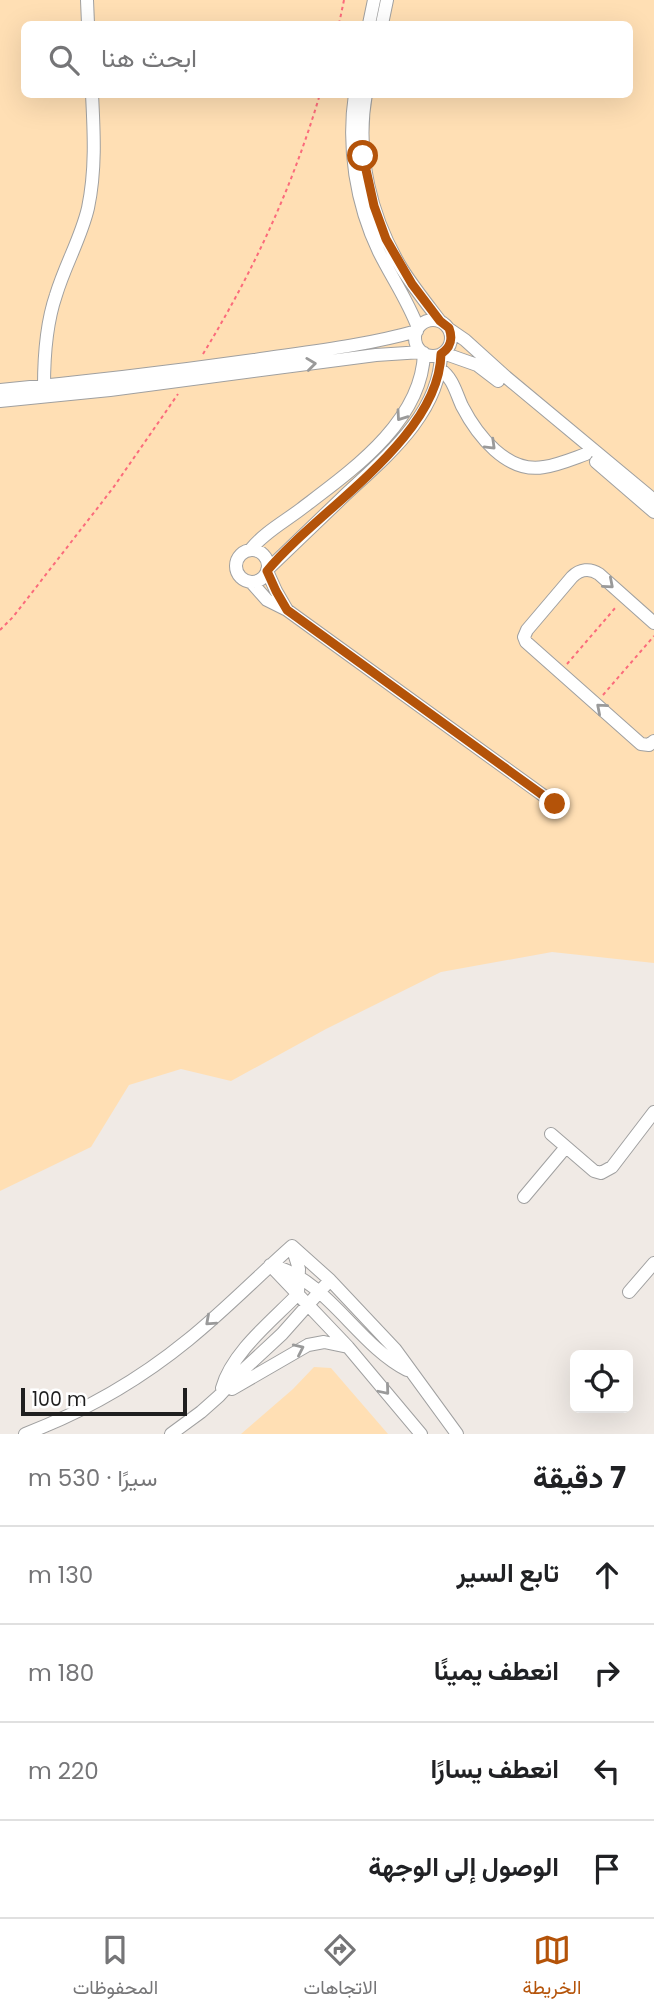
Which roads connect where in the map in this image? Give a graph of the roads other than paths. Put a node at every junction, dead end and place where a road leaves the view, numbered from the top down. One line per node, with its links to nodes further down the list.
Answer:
1 (87, 0): 4 (street)
2 (374, 0): 5 (street)
3 (387, 0): 6 (street)
4 (88, 21)
5 (370, 21)
6 (383, 21)
7 (92, 98): 15 (street)
8 (355, 98): 11 (street)
9 (366, 98): 10 (street)
10 (444, 325): 11 (street); 13 (street); 19 (street)
11 (418, 330): 12 (street); 15 (street)
12 (423, 352): 13 (street); 17 (street, one-way to 12); 21 (street, one-way to 21)
13 (442, 353): 14 (street); 18 (street)
14 (440, 369): 18 (street, one-way to 18); 22 (street)
15 (44, 386): 16 (street)
16 (0, 390)
17 (0, 401)
18 (586, 454): 20 (street)
19 (654, 500)
20 (654, 512)
21 (251, 549): 22 (street); 23 (street)
22 (267, 570): 23 (street); 24 (street)
23 (251, 582): 24 (street)
24 (287, 610): 27 (street)
25 (654, 623): 26 (street, one-way to 25)
26 (654, 741)
27 (555, 804)
28 (654, 1112): 30 (street)
29 (551, 1134): 30 (street)
30 (566, 1147): 31 (street)
31 (524, 1197)
32 (292, 1246): 33 (street); 35 (street); 36 (street)
33 (304, 1257): 36 (street); 37 (street)
34 (654, 1263): 38 (street)
35 (270, 1265): 36 (street); 40 (street); 45 (street, one-way to 45)
36 (302, 1278): 39 (street); 40 (street); 41 (street)
37 (330, 1280): 39 (street); 43 (street)
38 (629, 1292)
39 (319, 1293): 41 (street); 43 (street)
40 (298, 1294): 41 (street); 44 (street)
41 (309, 1305): 42 (street); 44 (street)
42 (348, 1347): 44 (street, one-way to 42); 47 (street, one-way to 47)
43 (413, 1373): 48 (street)
44 (219, 1396): 46 (street)
45 (25, 1434)
46 (171, 1434)
47 (421, 1434)
48 (457, 1434)

